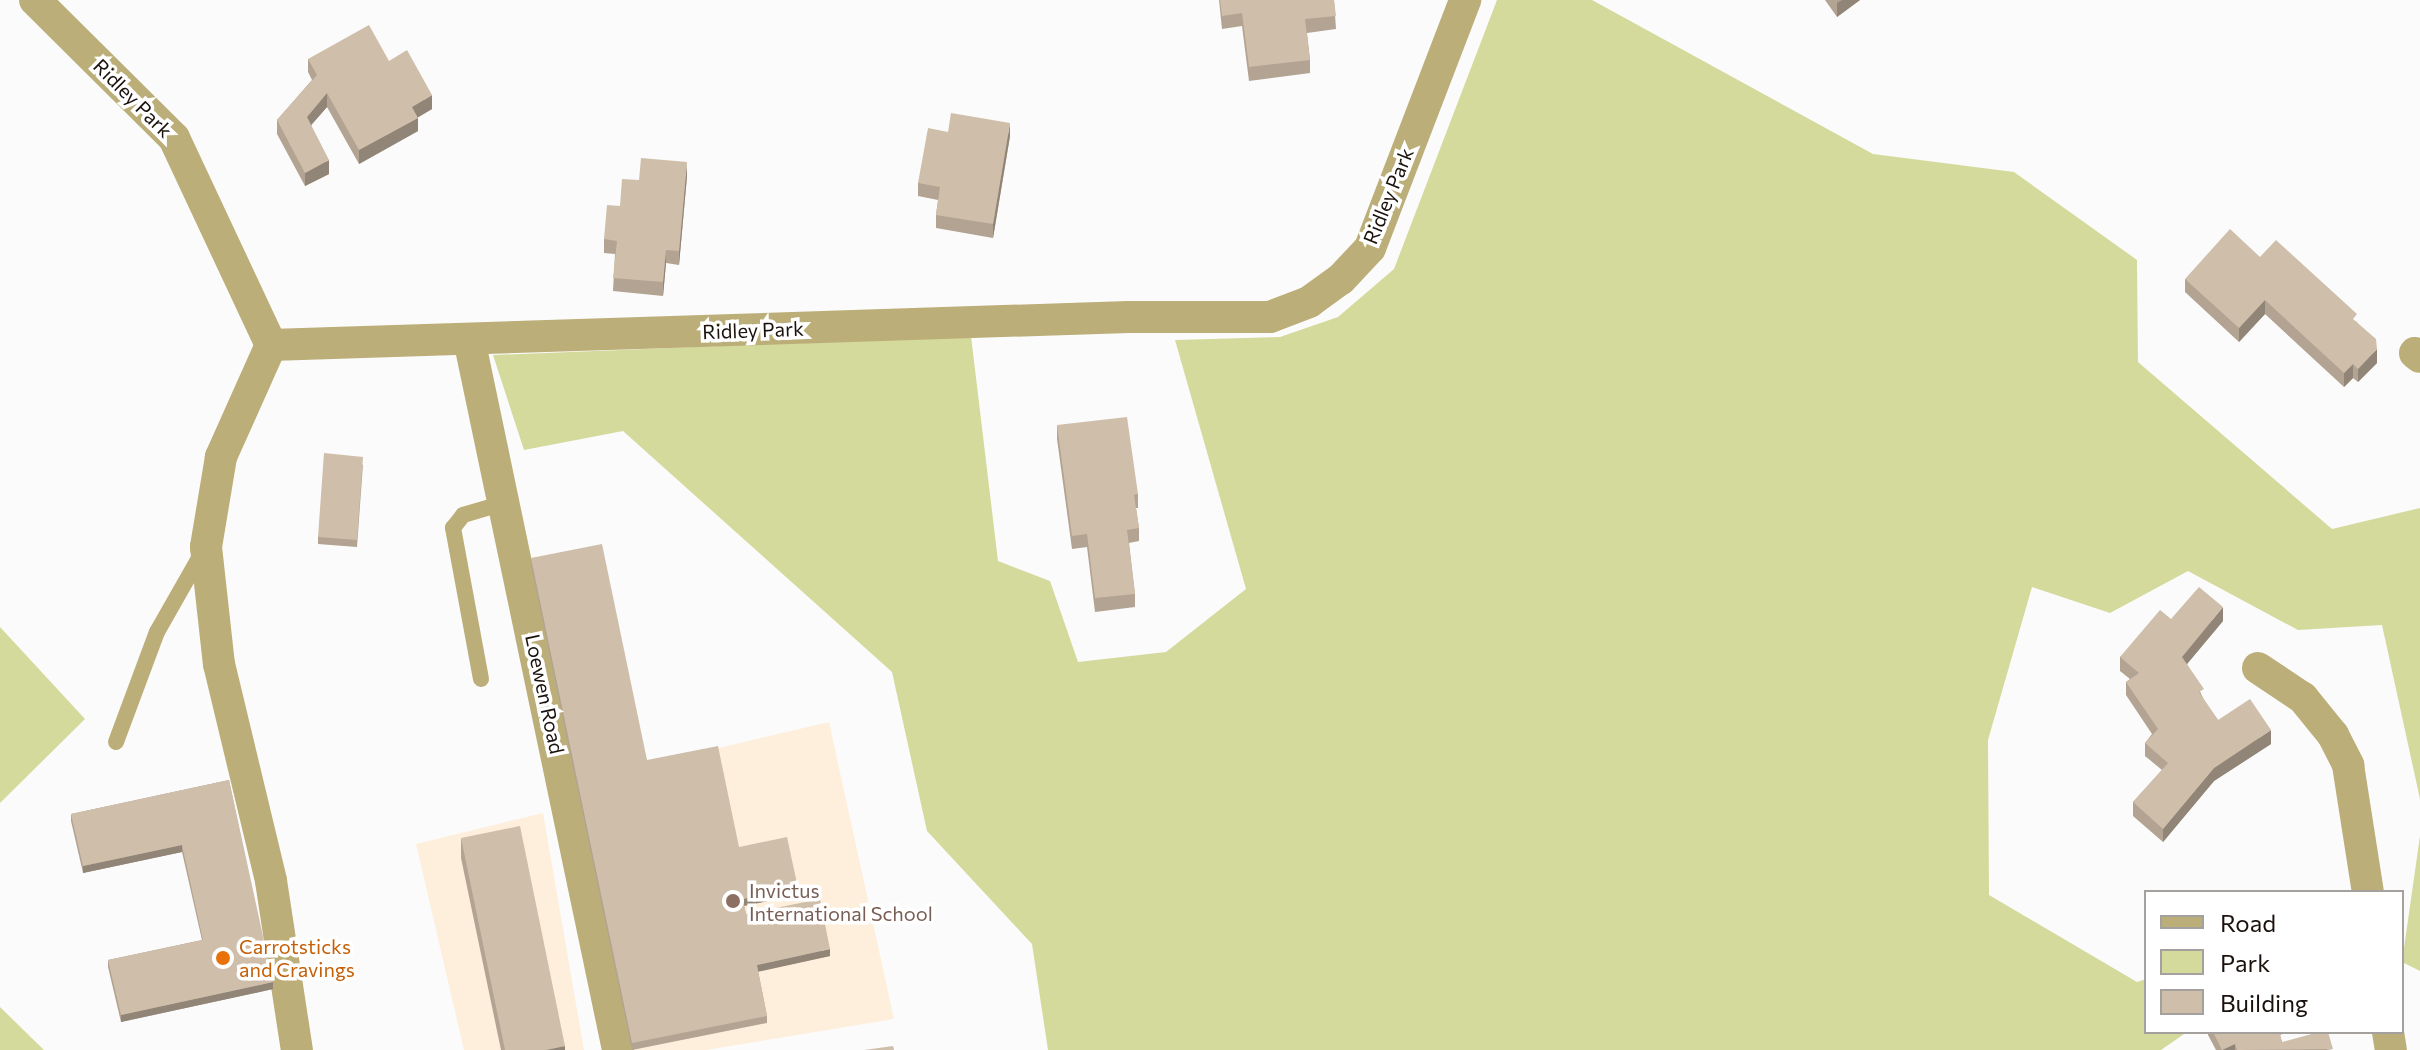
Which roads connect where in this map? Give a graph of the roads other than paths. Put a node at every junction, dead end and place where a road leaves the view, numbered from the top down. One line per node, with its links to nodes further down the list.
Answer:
1 (35, 0): 4 (street, Ridley Park)
2 (1465, 0): 3 (street, Ridley Park)
3 (469, 339): 4 (street, Ridley Park); 5 (street, Loewen Road)
4 (271, 345): 6 (street)
5 (504, 503): 8 (lane); 12 (street, Loewen Road)
6 (206, 547): 9 (lane); 11 (street)
7 (2258, 668): 10 (street)
8 (481, 679)
9 (116, 742)
10 (2368, 890)
11 (297, 1050)
12 (618, 1050)

